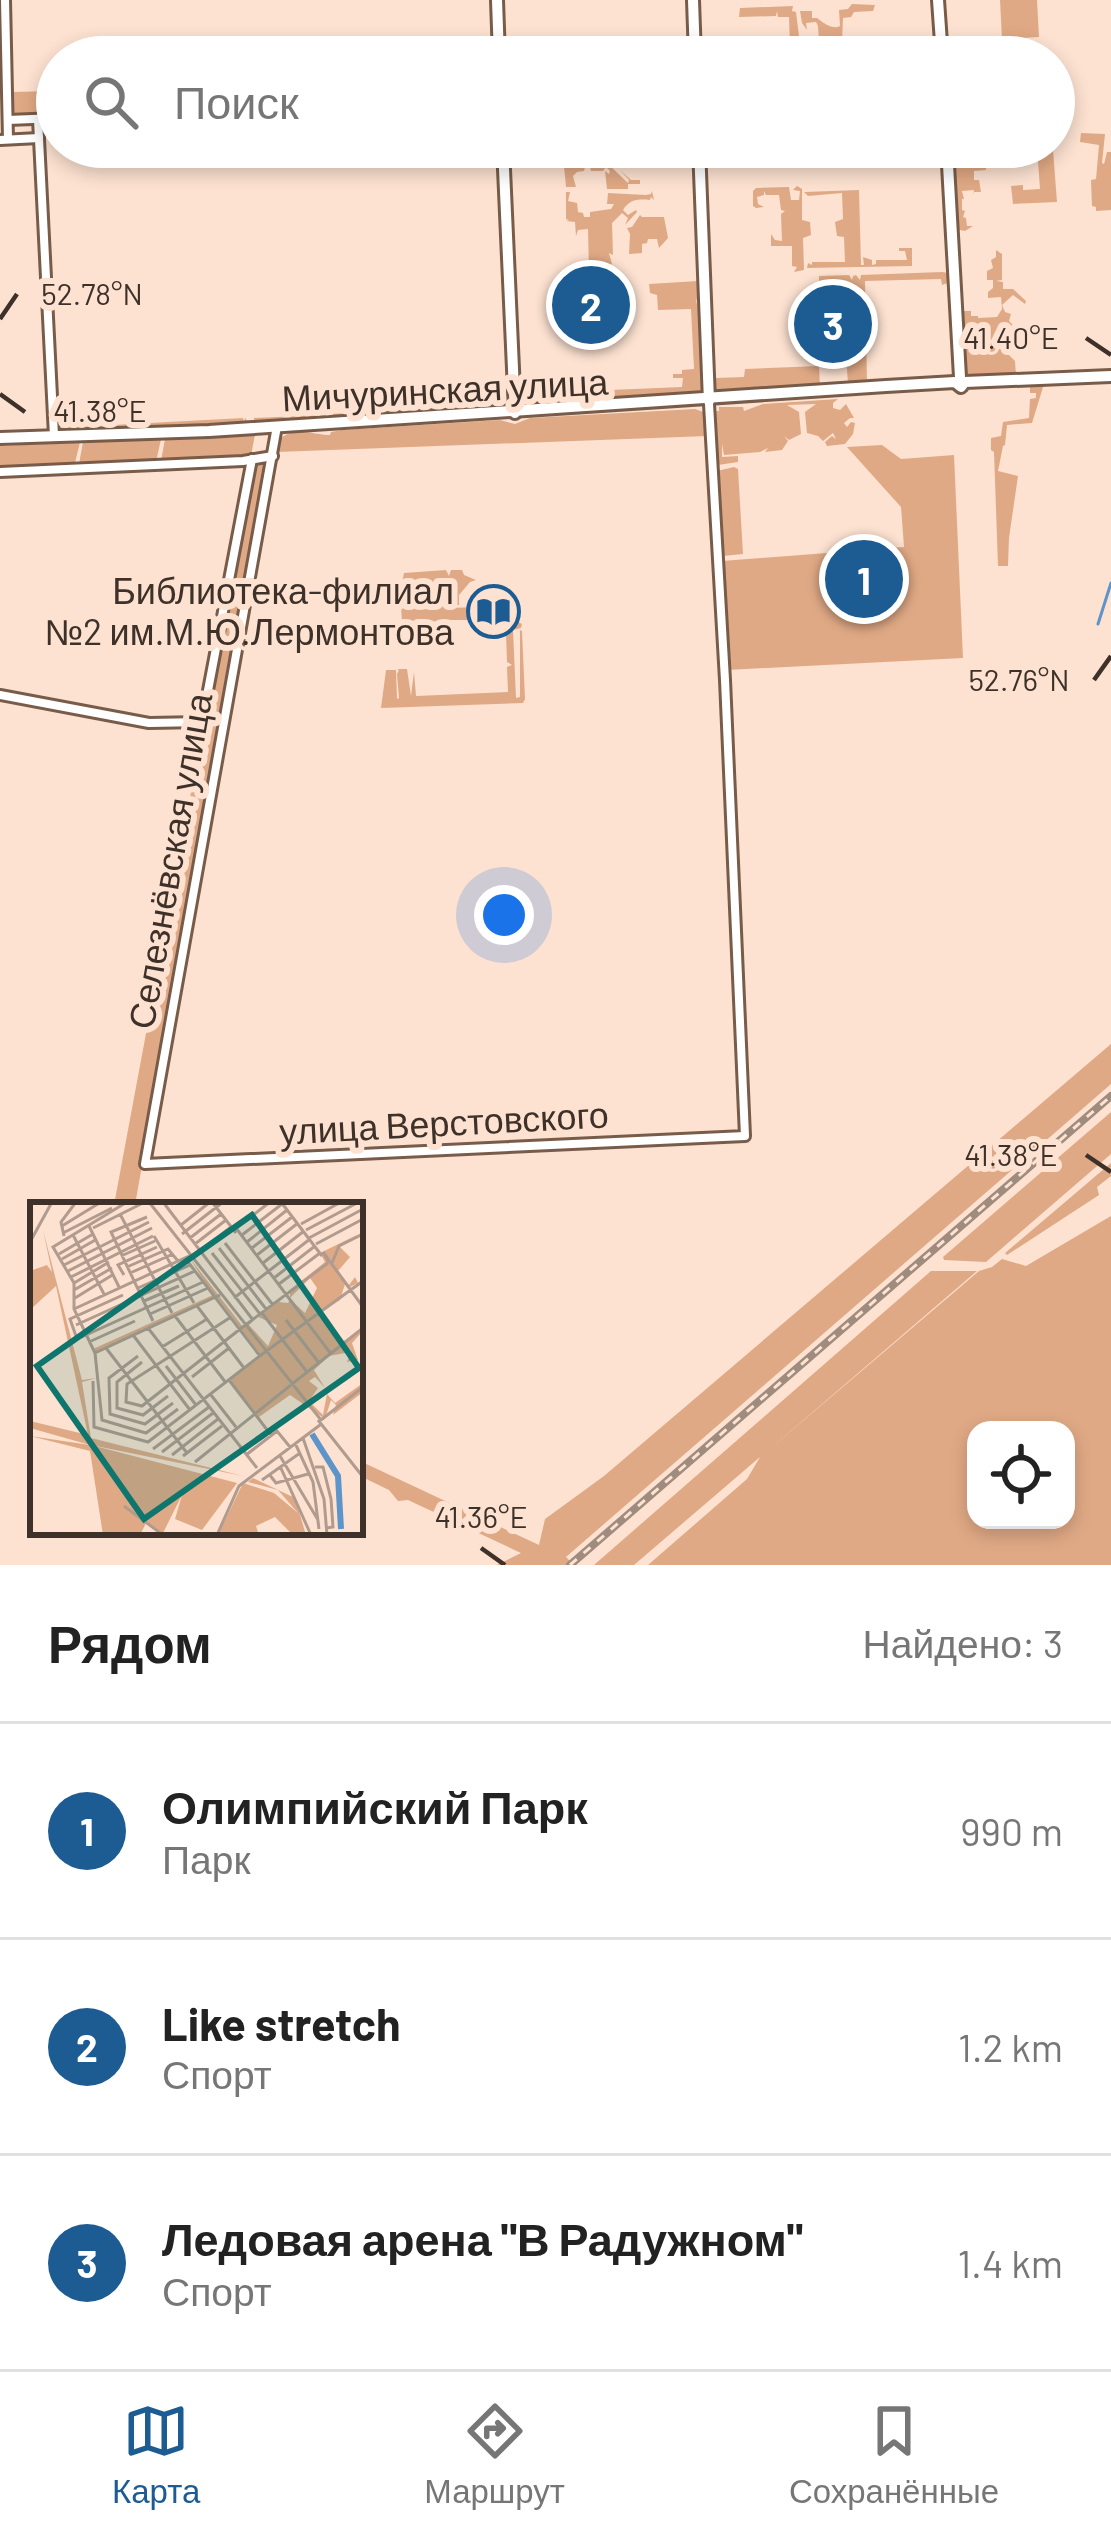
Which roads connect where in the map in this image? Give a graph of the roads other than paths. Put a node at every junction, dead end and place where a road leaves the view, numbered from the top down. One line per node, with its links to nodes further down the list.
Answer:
1 (5, 0): 9 (street)
2 (497, 0): 5 (main road)
3 (693, 0): 6 (main road)
4 (938, 0): 7 (main road)
5 (499, 36)
6 (694, 36)
7 (941, 36)
8 (36, 119): 9 (street)
9 (8, 120): 11 (street)
10 (36, 138): 11 (street)
11 (4, 140)
12 (40, 168): 21 (street)
13 (504, 168): 19 (main road)
14 (699, 168): 18 (main road)
15 (948, 168): 17 (main road)
16 (1111, 376): 17 (main road, Мичуринская улица)
17 (960, 381): 18 (main road, Мичуринская улица)
18 (709, 401): 19 (main road, Мичуринская улица); 27 (street, улица Верстовского)
19 (516, 413): 20 (main road, Мичуринская улица)
20 (277, 428): 21 (main road, Мичуринская улица); 22 (main road, Мичуринская улица); 23 (street, Селезнёвская улица)
21 (54, 436): 22 (main road, Мичуринская улица)
22 (0, 441)
23 (273, 456): 24 (street); 27 (street, Селезнёвская улица)
24 (252, 459): 25 (street); 26 (street)
25 (0, 472)
26 (0, 695)
27 (146, 1164)

